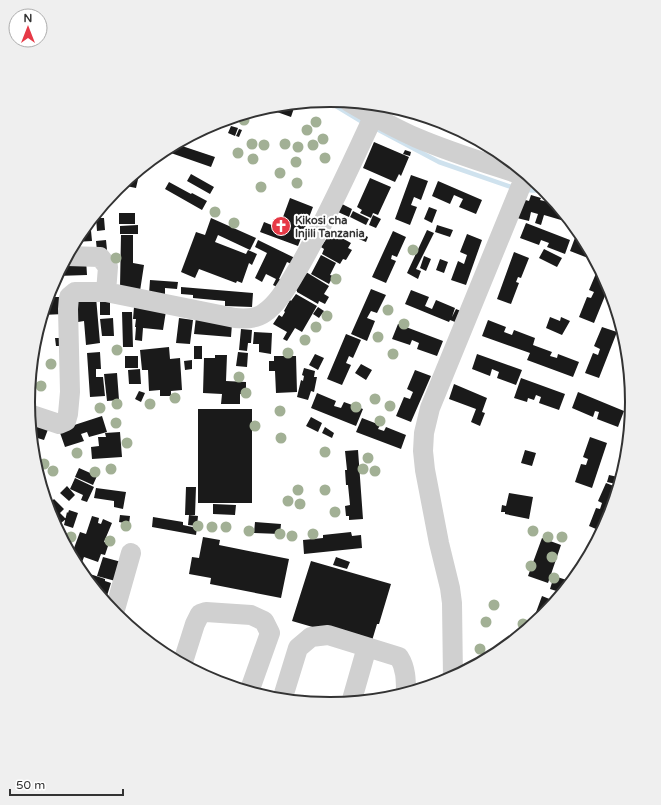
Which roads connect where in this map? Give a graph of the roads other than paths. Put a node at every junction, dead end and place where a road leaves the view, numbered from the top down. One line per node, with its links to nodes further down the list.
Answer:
1 (361, 109): 2 (street)
2 (373, 116): 3 (street); 6 (street)
3 (515, 172)
4 (525, 180): 12 (street)
5 (74, 256): 6 (street)
6 (106, 292): 7 (street)
7 (36, 416)
8 (131, 553): 9 (street)
9 (116, 605)
10 (367, 647): 14 (street); 15 (street); 16 (street)
11 (184, 659): 13 (street)
12 (453, 672)
13 (251, 687)
14 (406, 688)
15 (284, 694)
16 (353, 697)

